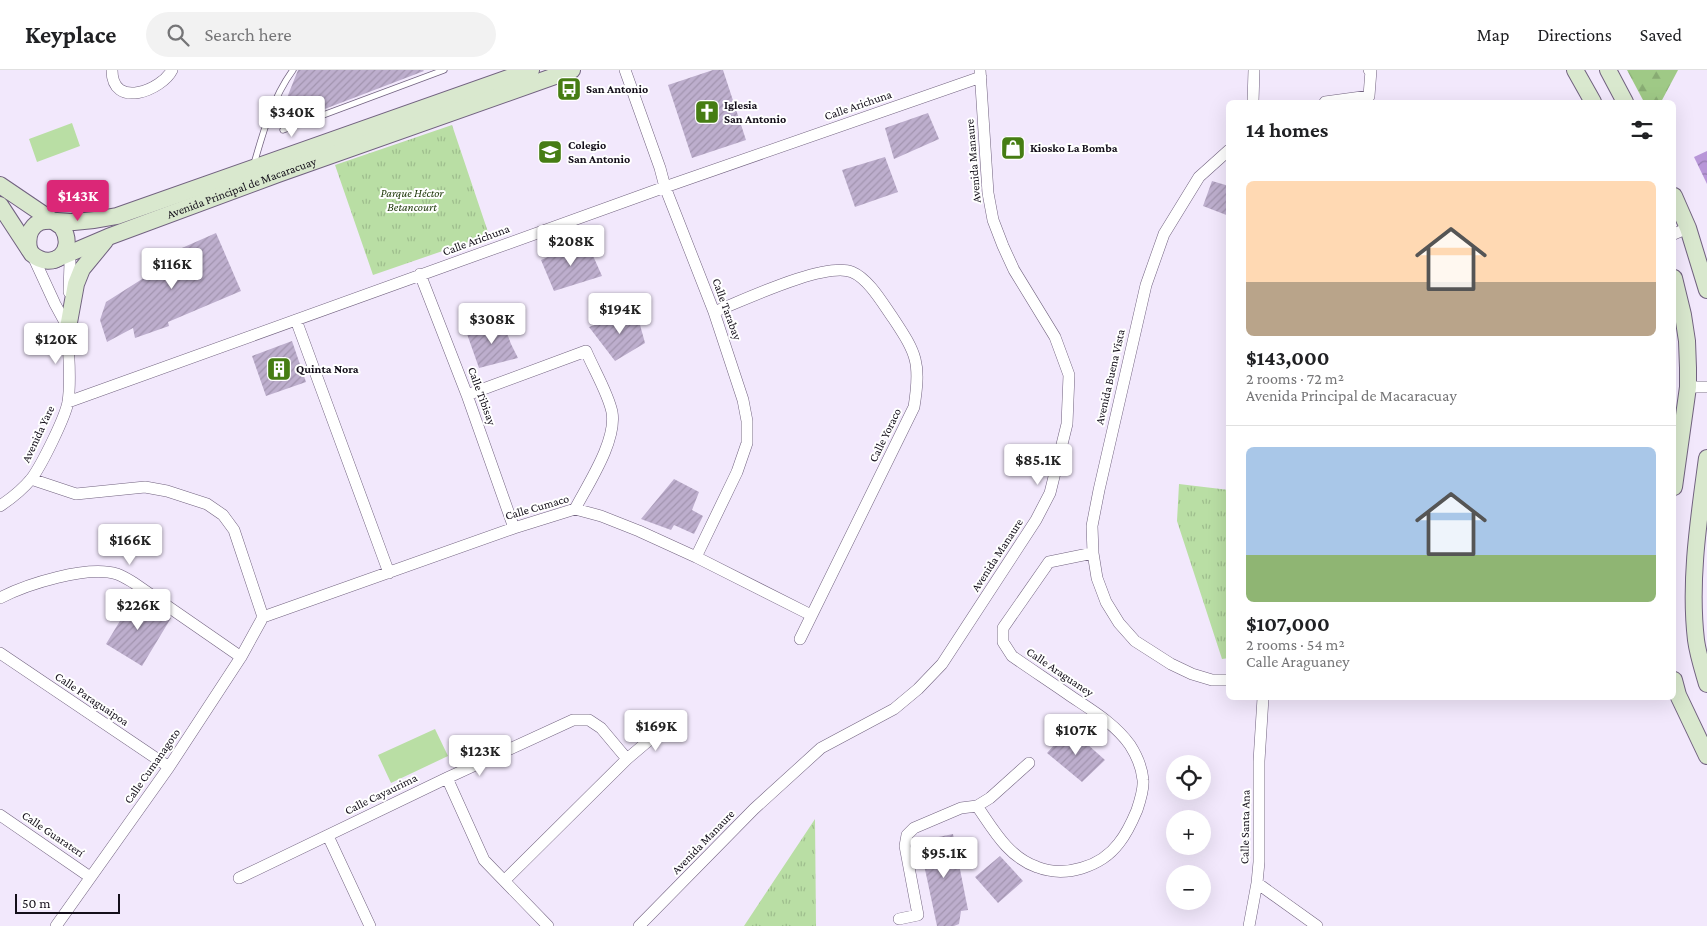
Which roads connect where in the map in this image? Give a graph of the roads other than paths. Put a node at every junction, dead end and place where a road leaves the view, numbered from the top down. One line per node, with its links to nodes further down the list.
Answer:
1 (112, 70): 2 (street)
2 (172, 70)
3 (293, 70): 19 (lane)
4 (444, 70): 17 (lane)
5 (531, 70): 19 (street, Avenida Principal de Macaracuay)
6 (572, 70): 26 (street, Avenida Principal de Macaracuay)
7 (625, 70): 21 (street, Calle Tarabay)
8 (1254, 70): 13 (street)
9 (1369, 70): 14 (street)
10 (1575, 70): 15 (street)
11 (1608, 70): 16 (street)
12 (980, 74): 21 (street, Calle Arichuna); 75 (street, Avenida Manaure)
13 (1254, 100)
14 (1340, 100)
15 (1592, 100)
16 (1624, 100)
17 (283, 130)
18 (1226, 153): 45 (street, Avenida Buena Vista)
19 (253, 168): 24 (street, Avenida Principal de Macaracuay)
20 (0, 184): 24 (street)
21 (665, 187): 29 (street, Calle Arichuna); 32 (street, Calle Tarabay)
22 (0, 205): 27 (street)
23 (1676, 206): 25 (street)
24 (56, 222): 27 (street, Avenida Principal de Macaracuay); 28 (street)
25 (1681, 231): 31 (street)
26 (108, 237): 28 (street, Avenida Principal de Macaracuay); 34 (street)
27 (29, 248): 28 (street); 34 (street, Avenida Yare)
28 (64, 252): 34 (street, Avenida Yare)
29 (420, 274): 33 (street, Calle Arichuna); 37 (street, Calle Tibisay)
30 (1676, 286): 35 (street)
31 (1707, 290)
32 (714, 312): 46 (street, Calle Tarabay); 49 (street, Calle Yoraco)
33 (296, 320): 38 (street, Calle Arichuna); 47 (street)
34 (68, 328): 38 (street, Avenida Yare)
35 (1688, 387): 36 (street); 40 (street)
36 (1707, 387)
37 (468, 395): 43 (street); 44 (street, Calle Tibisay)
38 (68, 402): 41 (street, Avenida Yare)
39 (1707, 458): 55 (street)
40 (1676, 473)
41 (31, 479): 42 (street, Avenida Yare); 50 (street)
42 (0, 506)
43 (574, 509): 44 (street, Calle Cumaco); 46 (street, Calle Cumaco)
44 (514, 528): 47 (street, Calle Cumaco)
45 (1093, 554): 54 (street, Avenida Buena Vista); 64 (street, Calle Araguaney)
46 (696, 557): 49 (street, Calle Cumaco)
47 (389, 573): 50 (street, Calle Cumaco)
48 (0, 598): 53 (street)
49 (812, 615): 51 (street, Calle Yoraco)
50 (263, 617): 53 (street, Calle Cumanagoto)
51 (800, 639)
52 (0, 653): 62 (street, Calle Paraguaipoa)
53 (241, 657): 62 (street, Calle Cumanagoto)
54 (1226, 680)
55 (1707, 684)
56 (1676, 688): 59 (street)
57 (1263, 700): 70 (street, Calle Santa Ana)
58 (667, 725): 60 (street)
59 (1707, 756)
60 (627, 759): 63 (street, Calle Cayaurima); 69 (street)
61 (1029, 763): 64 (street)
62 (169, 767): 67 (street, Calle Cumanagoto)
63 (446, 778): 66 (street, Calle Cayaurima); 69 (street)
64 (977, 806): 71 (street)
65 (0, 815): 67 (street, Calle Guaraterí)
66 (328, 836): 68 (street, Calle Cayaurima); 73 (street)
67 (90, 876): 72 (street, Calle Cumanagoto)
68 (238, 878)
69 (505, 880): 74 (street)
70 (1257, 883): 76 (street, Calle Santa Ana); 77 (street)
71 (899, 919)
72 (56, 926)
73 (370, 926)
74 (548, 926)
75 (639, 926)
76 (1248, 926)
77 (1318, 926)

